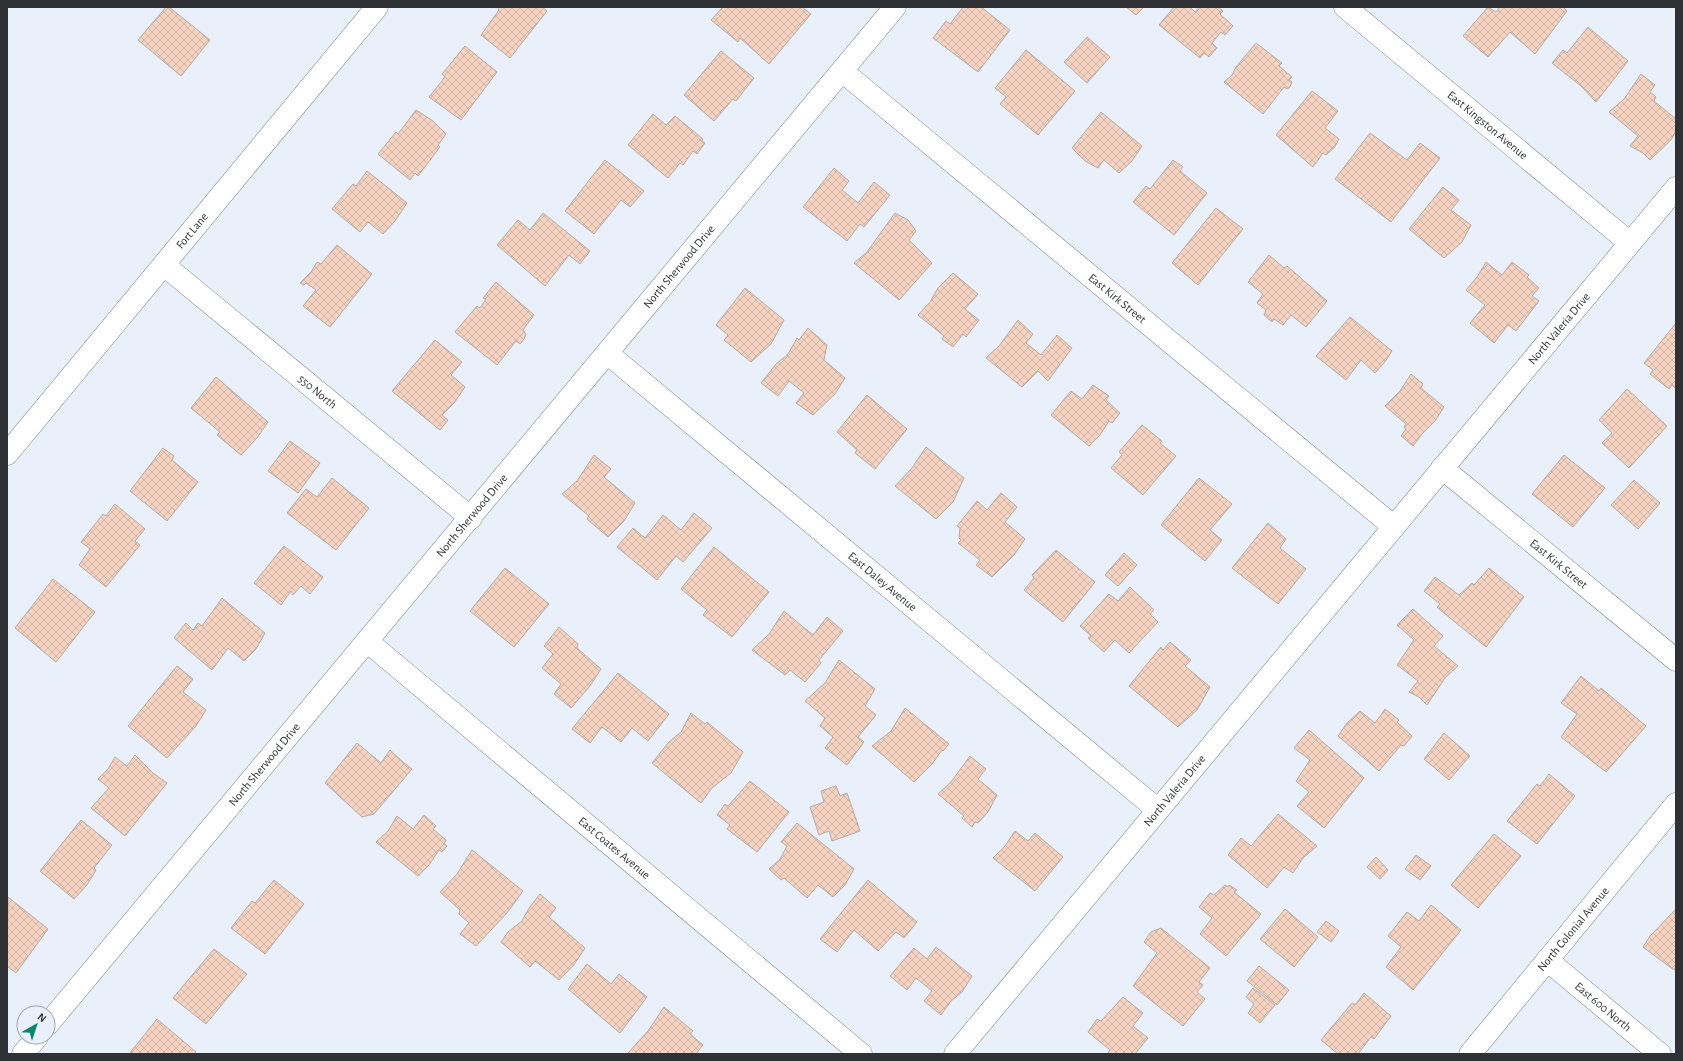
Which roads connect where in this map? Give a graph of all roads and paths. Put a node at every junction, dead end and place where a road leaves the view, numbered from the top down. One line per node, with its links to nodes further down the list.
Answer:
1 (377, 7): 7 (street, Fort Lane)
2 (895, 7): 4 (street, North Sherwood Drive)
3 (1345, 7): 6 (street, East Kingston Avenue)
4 (842, 71): 8 (street, North Sherwood Drive); 12 (street, East Kirk Street)
5 (1676, 188): 6 (street, North Valeria Drive)
6 (1630, 243): 10 (street, North Valeria Drive)
7 (164, 265): 9 (street, Fort Lane); 11 (street, 550 North)
8 (607, 353): 11 (street, North Sherwood Drive); 16 (street, East Daley Avenue)
9 (7, 454)
10 (1442, 468): 12 (street, North Valeria Drive); 14 (street, East Kirk Street)
11 (470, 518): 13 (street, North Sherwood Drive)
12 (1394, 526): 16 (street, North Valeria Drive)
13 (368, 642): 18 (street, North Sherwood Drive); 21 (street, East Coates Avenue)
14 (1676, 660)
15 (1676, 804): 17 (street, North Colonial Avenue)
16 (1158, 810): 22 (street, North Valeria Drive)
17 (1547, 960): 23 (street, North Colonial Avenue); 24 (street, East 600 North)
18 (56, 1014)
19 (30, 1045): 20 (street)
20 (23, 1054)
21 (861, 1054)
22 (955, 1054)
23 (1470, 1054)
24 (1660, 1054)

